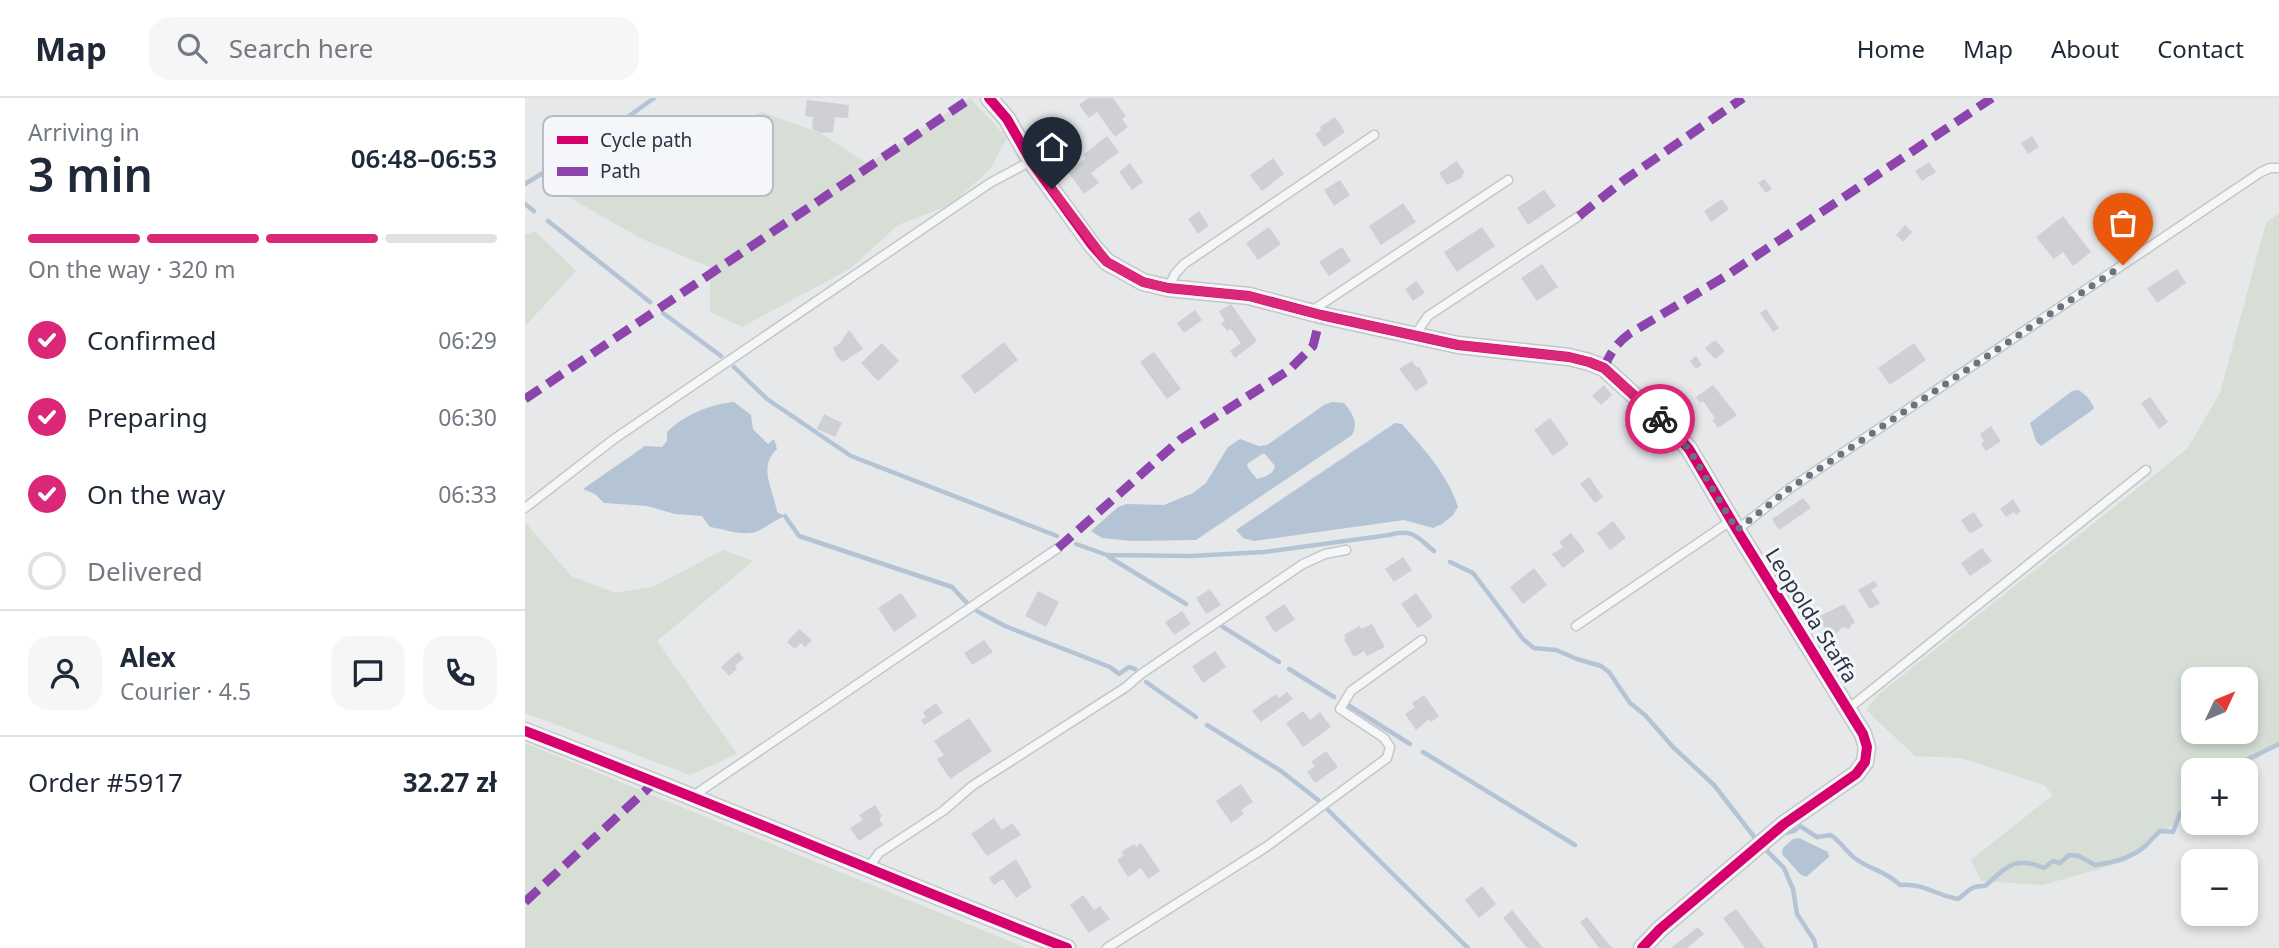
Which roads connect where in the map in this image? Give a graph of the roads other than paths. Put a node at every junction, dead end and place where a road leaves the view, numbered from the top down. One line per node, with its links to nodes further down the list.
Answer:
1 (989, 98): 3 (street, Leopolda Staffa)
2 (1374, 135): 7 (lane)
3 (1031, 160): 7 (street, Leopolda Staffa); 11 (lane)
4 (2279, 167): 12 (lane)
5 (1508, 180): 8 (lane)
6 (1579, 216): 9 (lane)
7 (1168, 288): 8 (street, Leopolda Staffa)
8 (1310, 312): 9 (street, Leopolda Staffa)
9 (1415, 335): 12 (street, Leopolda Staffa)
10 (2145, 470): 17 (lane)
11 (525, 508)
12 (1734, 525): 15 (lane); 17 (street, Leopolda Staffa)
13 (1058, 548): 19 (lane)
14 (1346, 550): 20 (lane)
15 (1576, 625)
16 (1422, 640): 22 (lane)
17 (1848, 709): 23 (street, Leopolda Staffa)
18 (525, 731): 19 (street)
19 (692, 797): 20 (street)
20 (867, 869): 21 (street)
21 (1067, 948)
22 (1107, 948)
23 (1642, 948)

